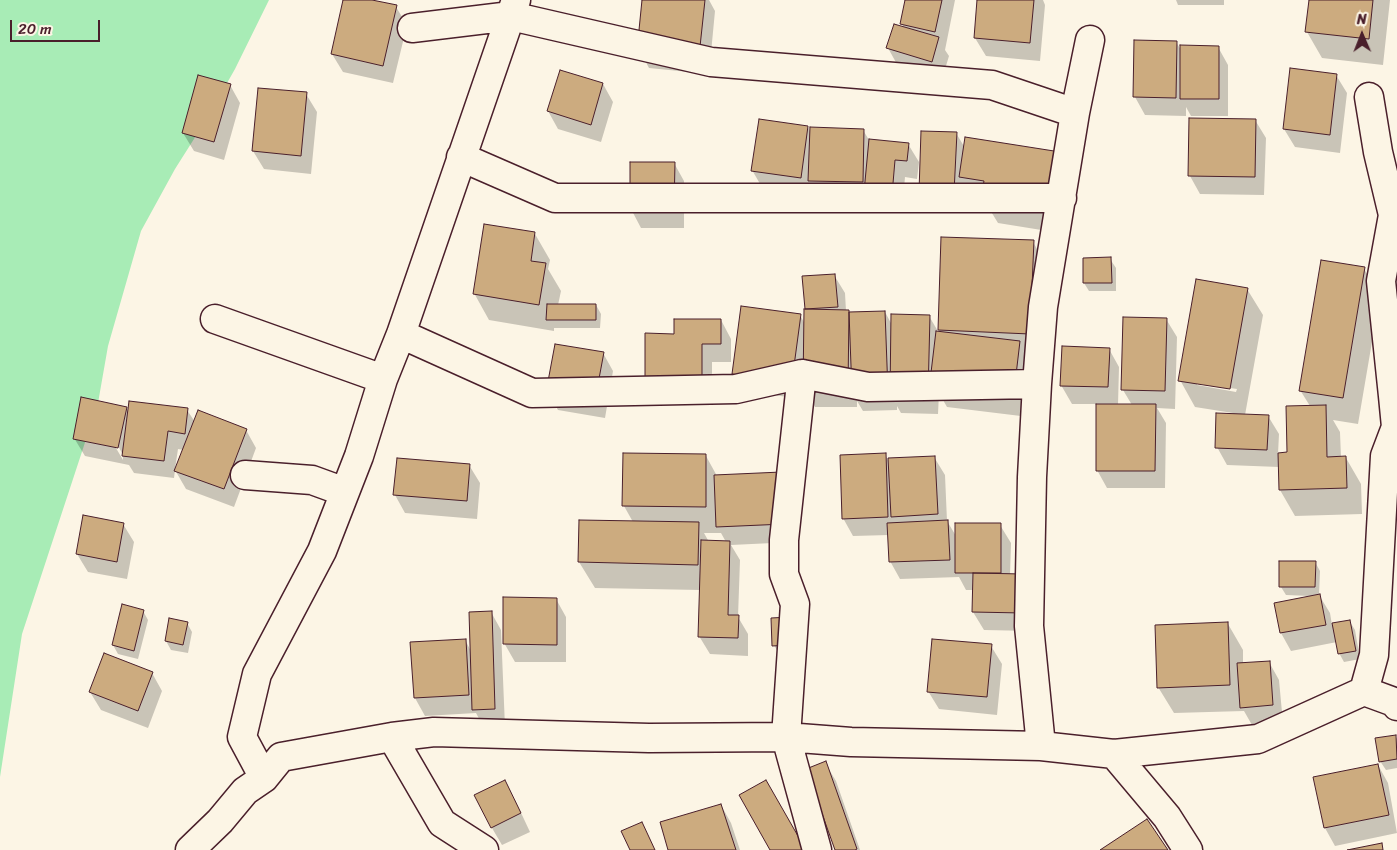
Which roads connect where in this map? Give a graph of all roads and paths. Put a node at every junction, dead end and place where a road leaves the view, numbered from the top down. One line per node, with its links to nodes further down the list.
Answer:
1 (514, 8): 2 (street); 5 (street); 6 (street)
2 (412, 28)
3 (1090, 40): 5 (street)
4 (1369, 97): 13 (street)
5 (1076, 113): 7 (street)
6 (461, 157): 7 (street); 9 (street)
7 (1062, 198): 12 (street)
8 (215, 319): 11 (street)
9 (401, 334): 10 (street); 11 (street)
10 (802, 374): 12 (street); 19 (street)
11 (383, 379): 15 (street)
12 (1037, 384): 20 (street)
13 (1395, 396): 16 (street)
14 (245, 475): 15 (street)
15 (345, 492): 22 (street)
16 (1364, 691): 17 (street); 21 (street)
17 (1397, 706)
18 (392, 737): 19 (street); 22 (street); 24 (street)
19 (786, 737): 20 (street); 25 (street)
20 (1041, 746): 21 (street)
21 (1114, 754): 26 (street)
22 (264, 778): 23 (street)
23 (190, 850)
24 (484, 850)
25 (818, 850)
26 (1188, 850)

